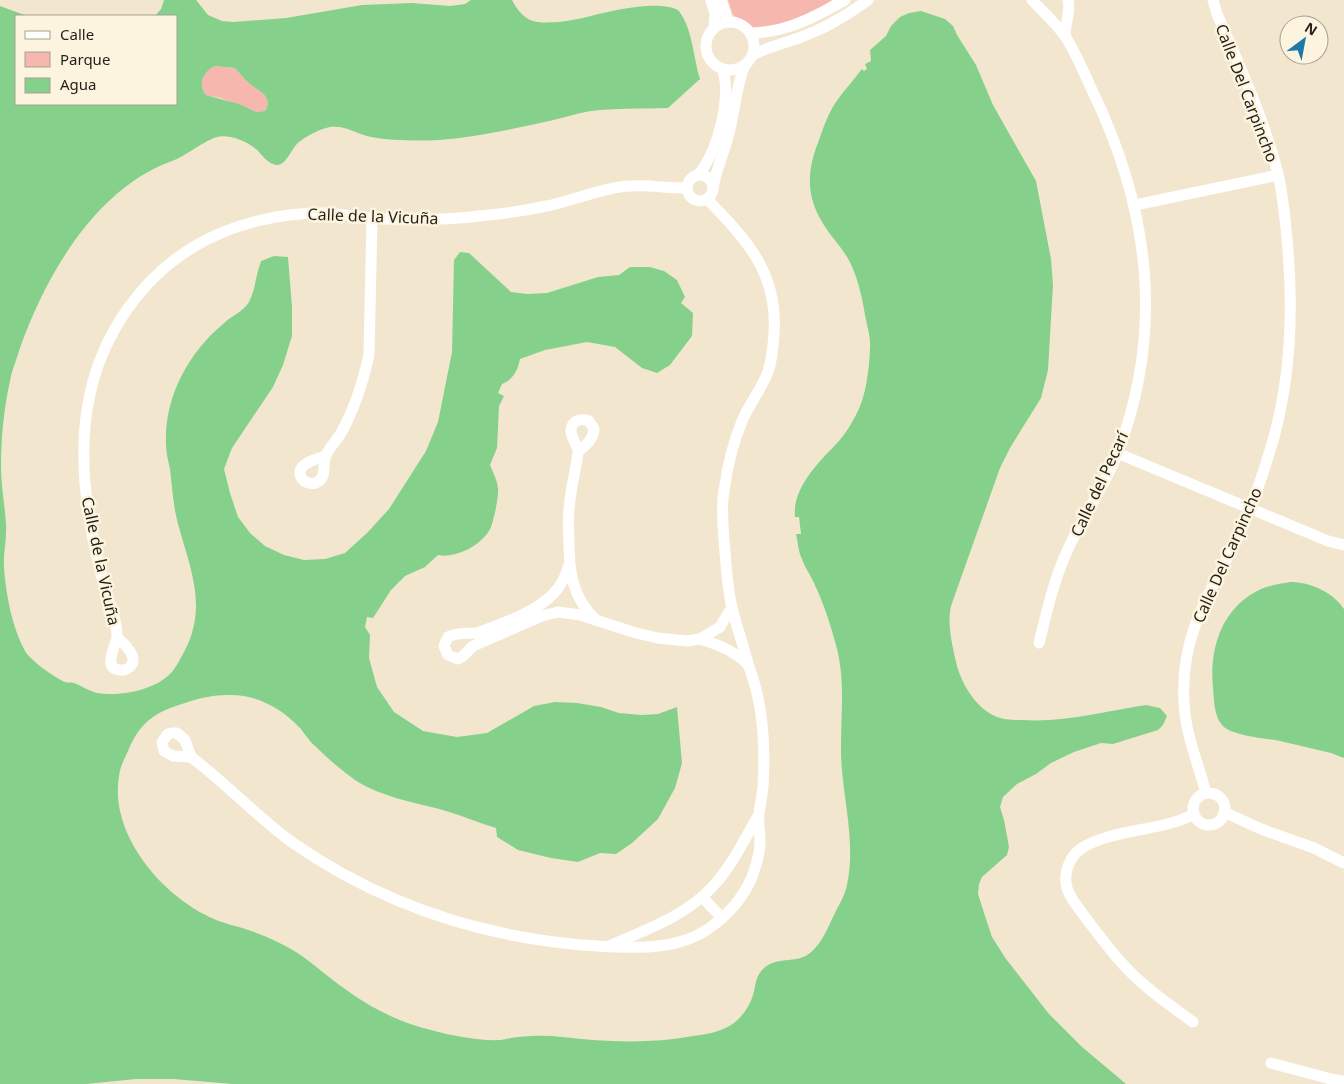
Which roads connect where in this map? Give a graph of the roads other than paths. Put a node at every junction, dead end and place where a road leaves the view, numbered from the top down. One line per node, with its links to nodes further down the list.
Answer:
1 (711, 0): 9 (street)
2 (722, 0): 8 (street)
3 (844, 0): 10 (street)
4 (868, 0): 12 (street)
5 (1032, 0): 11 (street, Calle del Pecarí)
6 (1068, 0): 11 (street)
7 (1213, 0): 16 (street, Calle Del Carpincho)
8 (728, 22): 9 (street); 10 (street)
9 (714, 27): 14 (street)
10 (750, 33): 12 (street)
11 (1065, 36): 19 (street, Calle del Pecarí)
12 (753, 55): 13 (street)
13 (746, 65): 14 (street); 18 (street)
14 (723, 70): 15 (street)
15 (698, 175): 17 (street); 18 (street)
16 (1278, 175): 19 (street); 24 (street, Calle Del Carpincho)
17 (687, 188): 18 (street); 20 (street, Calle de la Vicuña)
18 (710, 194): 28 (street)
19 (1135, 205): 22 (street, Calle del Pecarí)
20 (372, 218): 23 (street); 32 (street, Calle de la Vicuña)
21 (578, 452): 26 (street)
22 (1117, 453): 24 (street); 34 (street, Calle del Pecarí)
23 (326, 456)
24 (1251, 508): 25 (street); 38 (street, Calle Del Carpincho)
25 (1344, 545)
26 (569, 565): 27 (street); 30 (street)
27 (550, 598): 29 (street); 31 (street)
28 (732, 607): 33 (street); 36 (street)
29 (558, 612): 30 (street); 35 (street)
30 (597, 621): 33 (street)
31 (467, 634): 35 (street); 35 (street)
32 (118, 637)
33 (700, 639): 36 (street)
34 (1039, 643)
35 (473, 646)
36 (749, 666): 41 (street)
37 (192, 757): 45 (street)
38 (1206, 793): 39 (street); 40 (street)
39 (1224, 812): 40 (street); 42 (street)
40 (1194, 814): 46 (street)
41 (758, 816): 43 (street); 44 (street)
42 (1344, 863)
43 (702, 897): 44 (street); 45 (street)
44 (722, 918): 45 (street)
45 (607, 946)
46 (1193, 1022)
47 (1271, 1063): 48 (street)
48 (1344, 1081)

